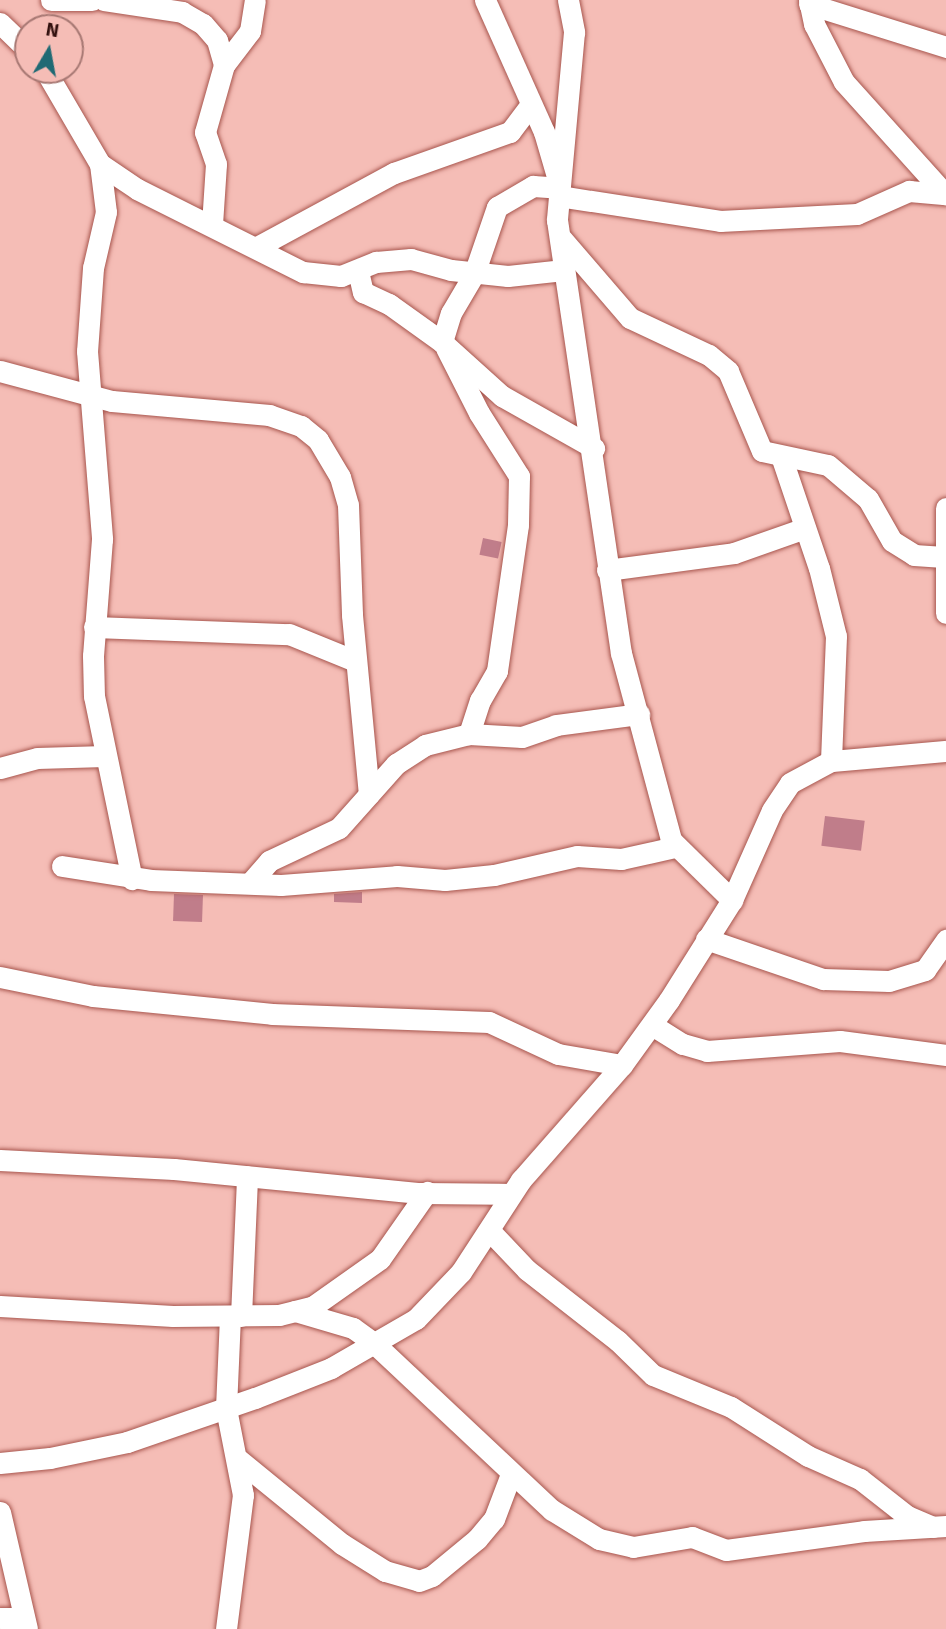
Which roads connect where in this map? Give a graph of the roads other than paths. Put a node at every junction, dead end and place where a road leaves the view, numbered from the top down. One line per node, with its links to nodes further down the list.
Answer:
1 (51, 0): 2 (street)
2 (92, 0)
3 (104, 0): 11 (street)
4 (255, 0): 11 (street)
5 (485, 0): 13 (street)
6 (568, 0): 15 (street)
7 (809, 2): 10 (street); 16 (street)
8 (0, 23): 9 (street)
9 (14, 36)
10 (946, 47)
11 (224, 65): 17 (street)
12 (53, 84): 14 (street)
13 (531, 104): 15 (street); 19 (street)
14 (100, 164): 17 (street); 25 (street)
15 (559, 188): 16 (street); 18 (street); 22 (street)
16 (946, 194)
17 (212, 225): 19 (street)
18 (559, 234): 20 (street); 27 (street)
19 (257, 247): 21 (street)
20 (564, 270): 22 (street); 26 (street)
21 (358, 271): 22 (street); 23 (street)
22 (474, 274): 23 (street)
23 (444, 345): 26 (street); 36 (street)
24 (0, 371): 25 (street)
25 (91, 397): 33 (street); 34 (street)
26 (593, 448): 31 (street)
27 (781, 456): 29 (street); 30 (street)
28 (946, 508): 30 (street)
29 (805, 528): 31 (street); 39 (street)
30 (944, 557): 32 (street)
31 (607, 570): 35 (street)
32 (946, 612)
33 (94, 627): 34 (street); 38 (street)
34 (355, 660): 41 (street)
35 (639, 714): 36 (street); 42 (street)
36 (469, 734): 41 (street)
37 (946, 751): 39 (street)
38 (105, 756): 40 (street); 44 (street)
39 (831, 761): 46 (street)
40 (0, 768)
41 (369, 794): 45 (street)
42 (675, 847): 45 (street); 46 (street)
43 (62, 866): 44 (street)
44 (132, 879): 45 (street)
45 (251, 882)
46 (732, 900): 47 (street)
47 (706, 939): 48 (street); 50 (street)
48 (946, 940)
49 (0, 977): 52 (street)
50 (652, 1025): 51 (street); 52 (street)
51 (946, 1055)
52 (622, 1065): 56 (street)
53 (0, 1160): 54 (street)
54 (247, 1176): 55 (street); 60 (street)
55 (427, 1192): 56 (street); 59 (street)
56 (510, 1194): 57 (street)
57 (489, 1230): 61 (street); 67 (street)
58 (0, 1306): 60 (street)
59 (295, 1311): 60 (street); 61 (street)
60 (235, 1316): 62 (street)
61 (376, 1345): 62 (street); 65 (street)
62 (226, 1408): 63 (street); 64 (street)
63 (239, 1460): 65 (street); 70 (street)
64 (0, 1463)
65 (511, 1474): 67 (street)
66 (0, 1512): 69 (street)
67 (942, 1527)
68 (0, 1618): 69 (street)
69 (25, 1623)
70 (226, 1629)

